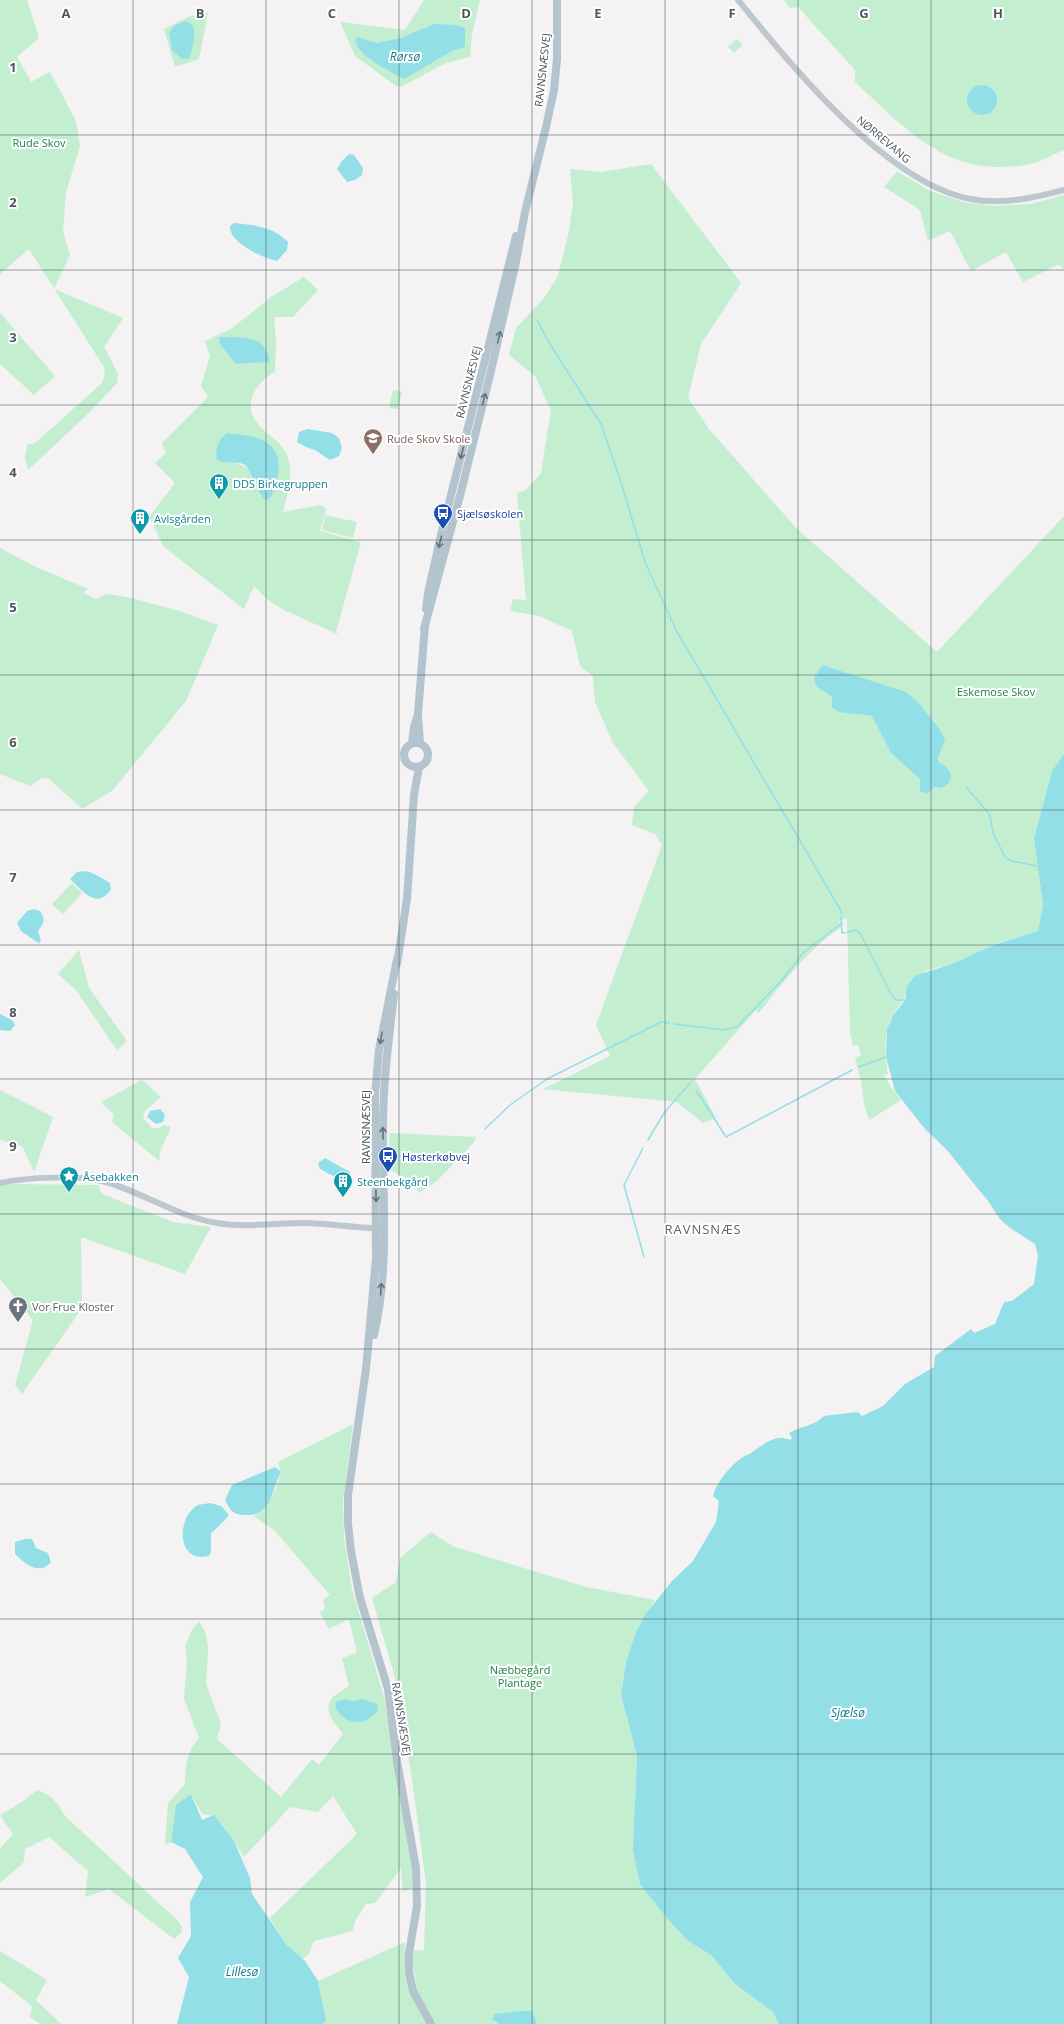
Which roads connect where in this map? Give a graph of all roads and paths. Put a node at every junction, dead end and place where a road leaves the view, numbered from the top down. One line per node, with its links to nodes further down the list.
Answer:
1 (557, 0): 4 (main road, RAVNSNÆSVEJ)
2 (738, 0): 3 (street, NØRREVANG)
3 (1064, 190)
4 (416, 743): 5 (main road); 5 (main road)
5 (415, 767): 7 (main road, RAVNSNÆSVEJ)
6 (0, 1183): 7 (street)
7 (380, 1228): 8 (main road, RAVNSNÆSVEJ)
8 (431, 2024)

